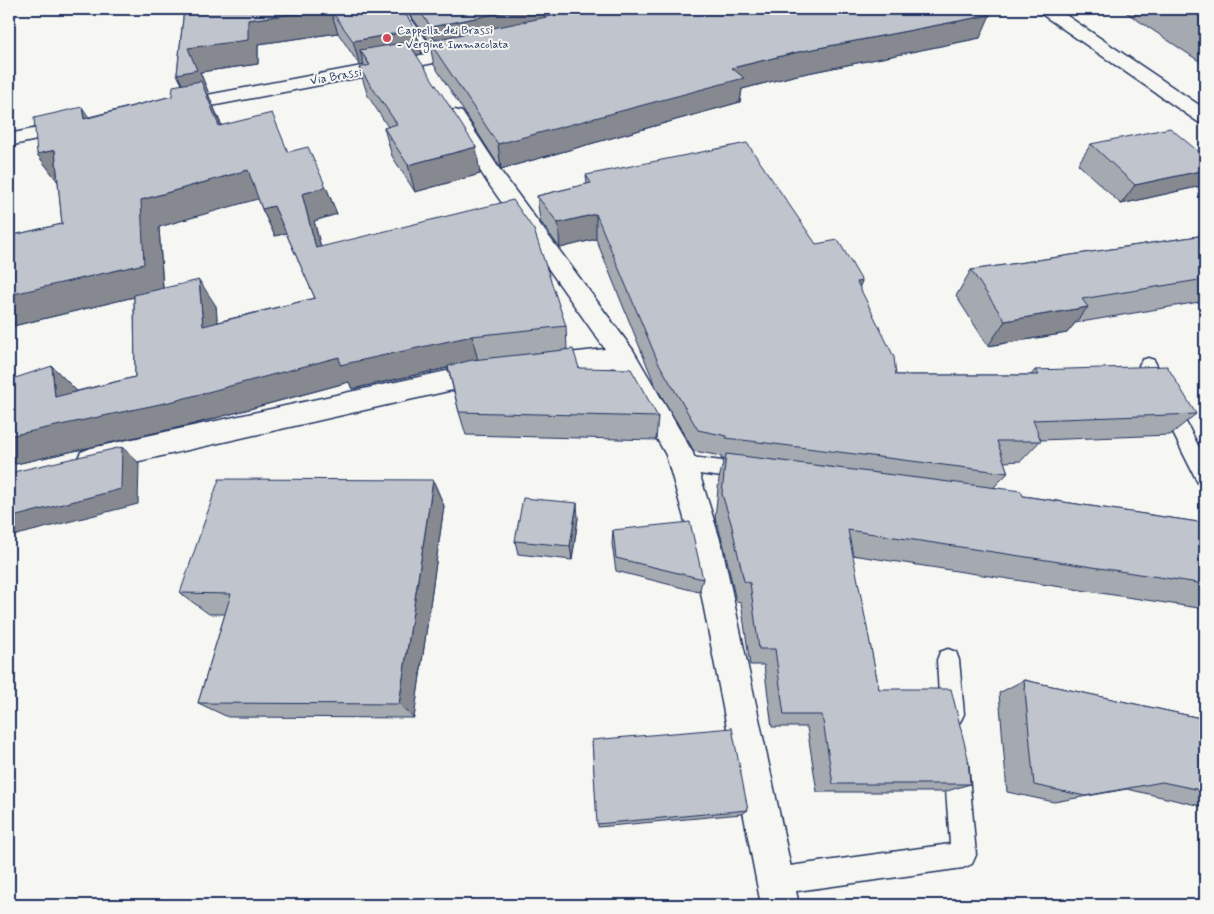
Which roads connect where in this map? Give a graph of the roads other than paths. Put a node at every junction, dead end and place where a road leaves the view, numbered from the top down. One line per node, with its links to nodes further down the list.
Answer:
1 (398, 9): 4 (lane)
2 (1046, 9): 6 (street)
3 (490, 46): 4 (street, Via Brassi)
4 (426, 60): 5 (street, Via Brassi); 9 (street)
5 (158, 110)
6 (1205, 118)
7 (91, 124): 8 (street)
8 (9, 140)
9 (624, 357): 11 (street); 12 (street)
10 (1148, 365): 14 (lane)
11 (683, 464): 13 (lane); 16 (street)
12 (66, 466)
13 (762, 474)
14 (1205, 477)
15 (948, 660): 16 (lane)
16 (778, 893)

